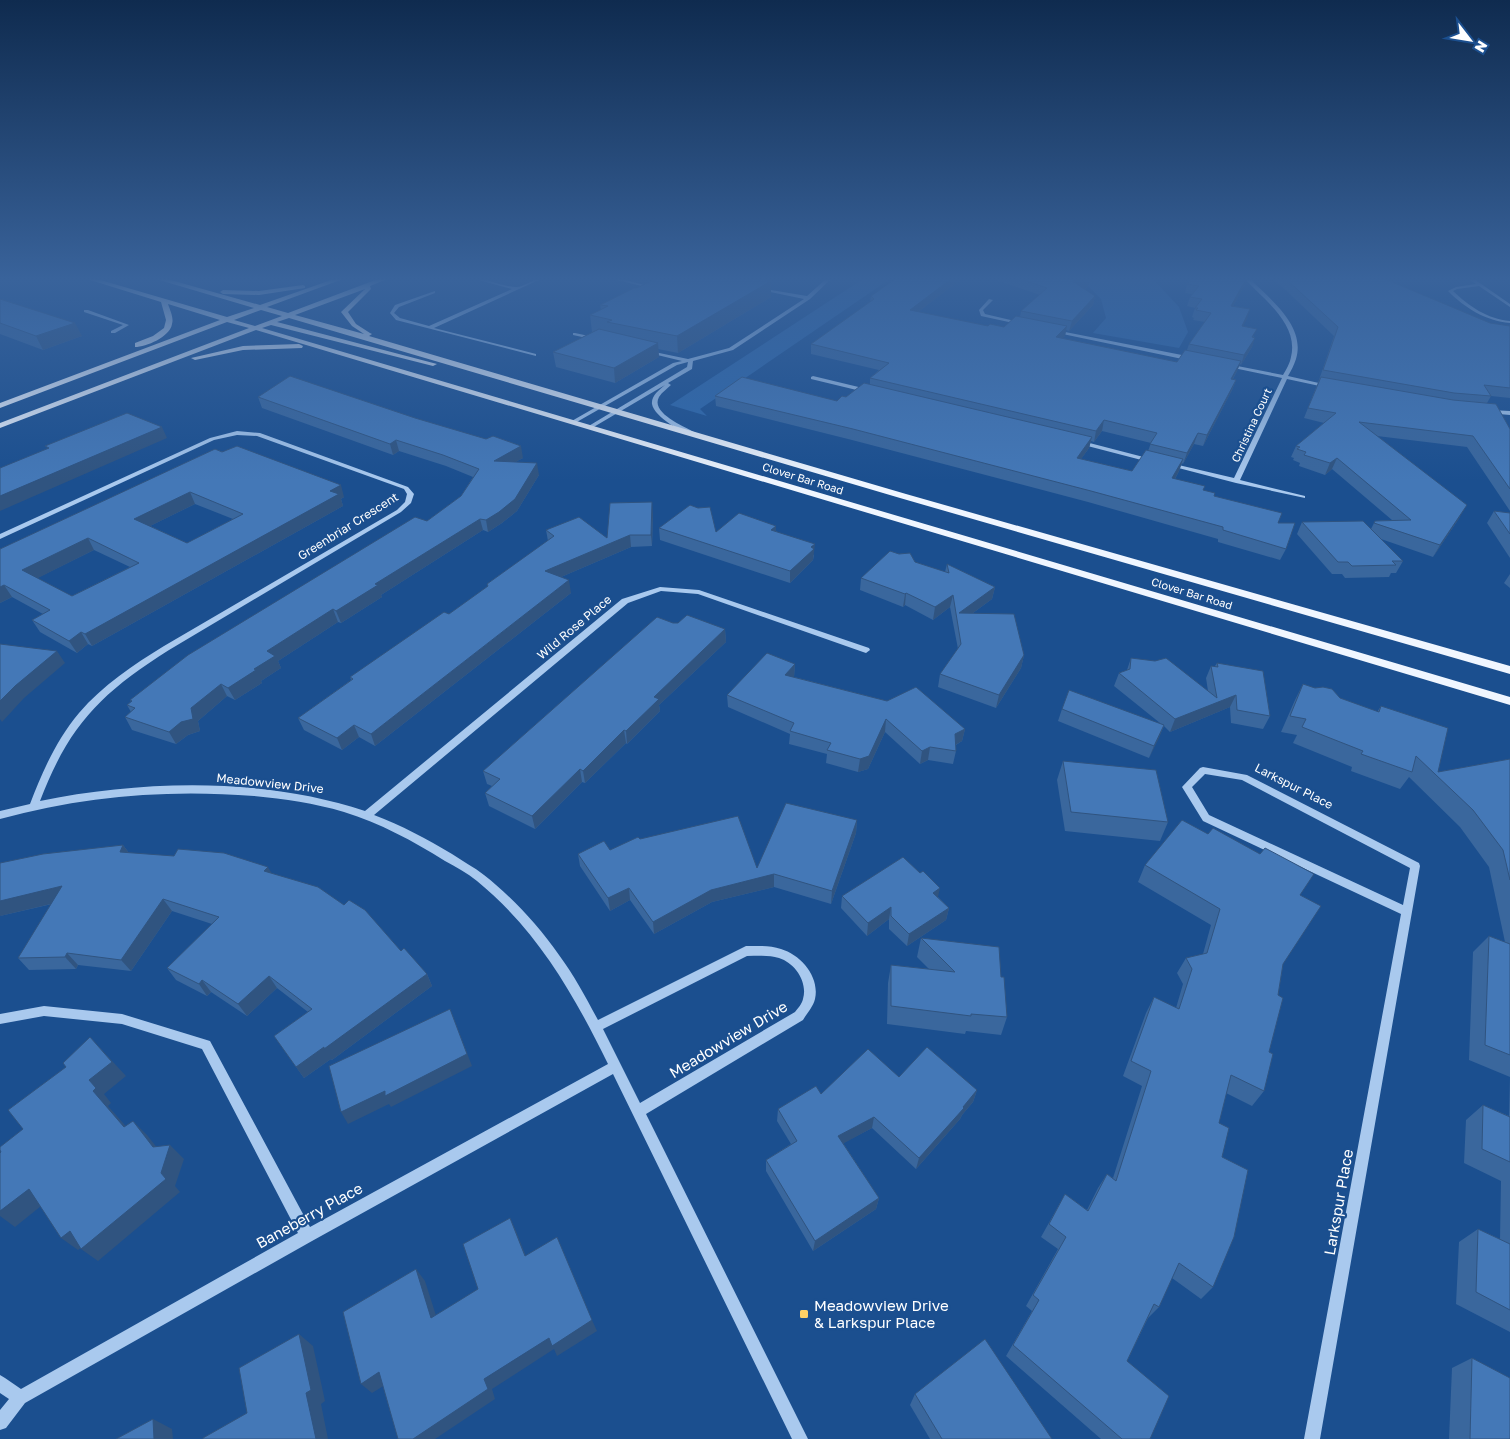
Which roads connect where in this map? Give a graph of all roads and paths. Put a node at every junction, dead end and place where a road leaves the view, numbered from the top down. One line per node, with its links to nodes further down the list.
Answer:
1 (137, 346): 22 (main road)
2 (159, 346): 22 (main road)
3 (209, 346): 17 (main road)
4 (270, 346): 17 (main road)
5 (315, 346): 30 (main road, Clover Bar Road)
6 (361, 346): 18 (main road)
7 (397, 346): 18 (main road, Clover Bar Road)
8 (500, 346): 13 (street)
9 (735, 346): 15 (street)
10 (1129, 346): 14 (street)
11 (1296, 346): 20 (street, Christina Court)
12 (643, 350): 15 (street)
13 (534, 355)
14 (1198, 360)
15 (691, 361): 19 (street); 26 (street)
16 (1217, 364): 20 (street)
17 (158, 366): 31 (main road)
18 (494, 374): 26 (main road, Clover Bar Road)
19 (676, 376): 28 (street); 33 (street)
20 (1285, 377): 23 (street); 35 (street, Christina Court)
21 (813, 378): 24 (street)
22 (74, 379): 25 (main road)
23 (1332, 387)
24 (880, 394)
25 (0, 406)
26 (600, 407): 28 (main road, Clover Bar Road); 30 (street)
27 (1483, 411): 29 (street)
28 (615, 412): 32 (street); 33 (main road, Clover Bar Road)
29 (1509, 414)
30 (573, 422): 32 (main road, Clover Bar Road)
31 (0, 426)
32 (590, 427): 40 (main road, Clover Bar Road)
33 (696, 435): 39 (main road, Clover Bar Road)
34 (1072, 441): 35 (street, Christina Court)
35 (1236, 481): 36 (street, Christina Court)
36 (1303, 498)
37 (0, 537): 41 (street, Greenbriar Crescent)
38 (866, 650): 43 (street, Wild Rose Place)
39 (1510, 670)
40 (1510, 701)
41 (34, 805): 42 (street, Meadowview Drive); 43 (street, Meadowview Drive)
42 (0, 814)
43 (367, 815): 46 (street, Meadowview Drive)
44 (1406, 911): 44 (street, Larkspur Place); 54 (street, Larkspur Place)
45 (0, 1019): 49 (street)
46 (596, 1027): 47 (street, Meadowview Drive); 48 (street, Meadowview Drive)
47 (616, 1066): 48 (street, Meadowview Drive); 49 (street, Baneberry Place)
48 (639, 1111): 53 (street, Meadowview Drive)
49 (307, 1236): 51 (street, Baneberry Place)
50 (0, 1384): 51 (street)
51 (20, 1398): 52 (street, Baneberry Place)
52 (0, 1422)
53 (800, 1439)
54 (1312, 1439)

